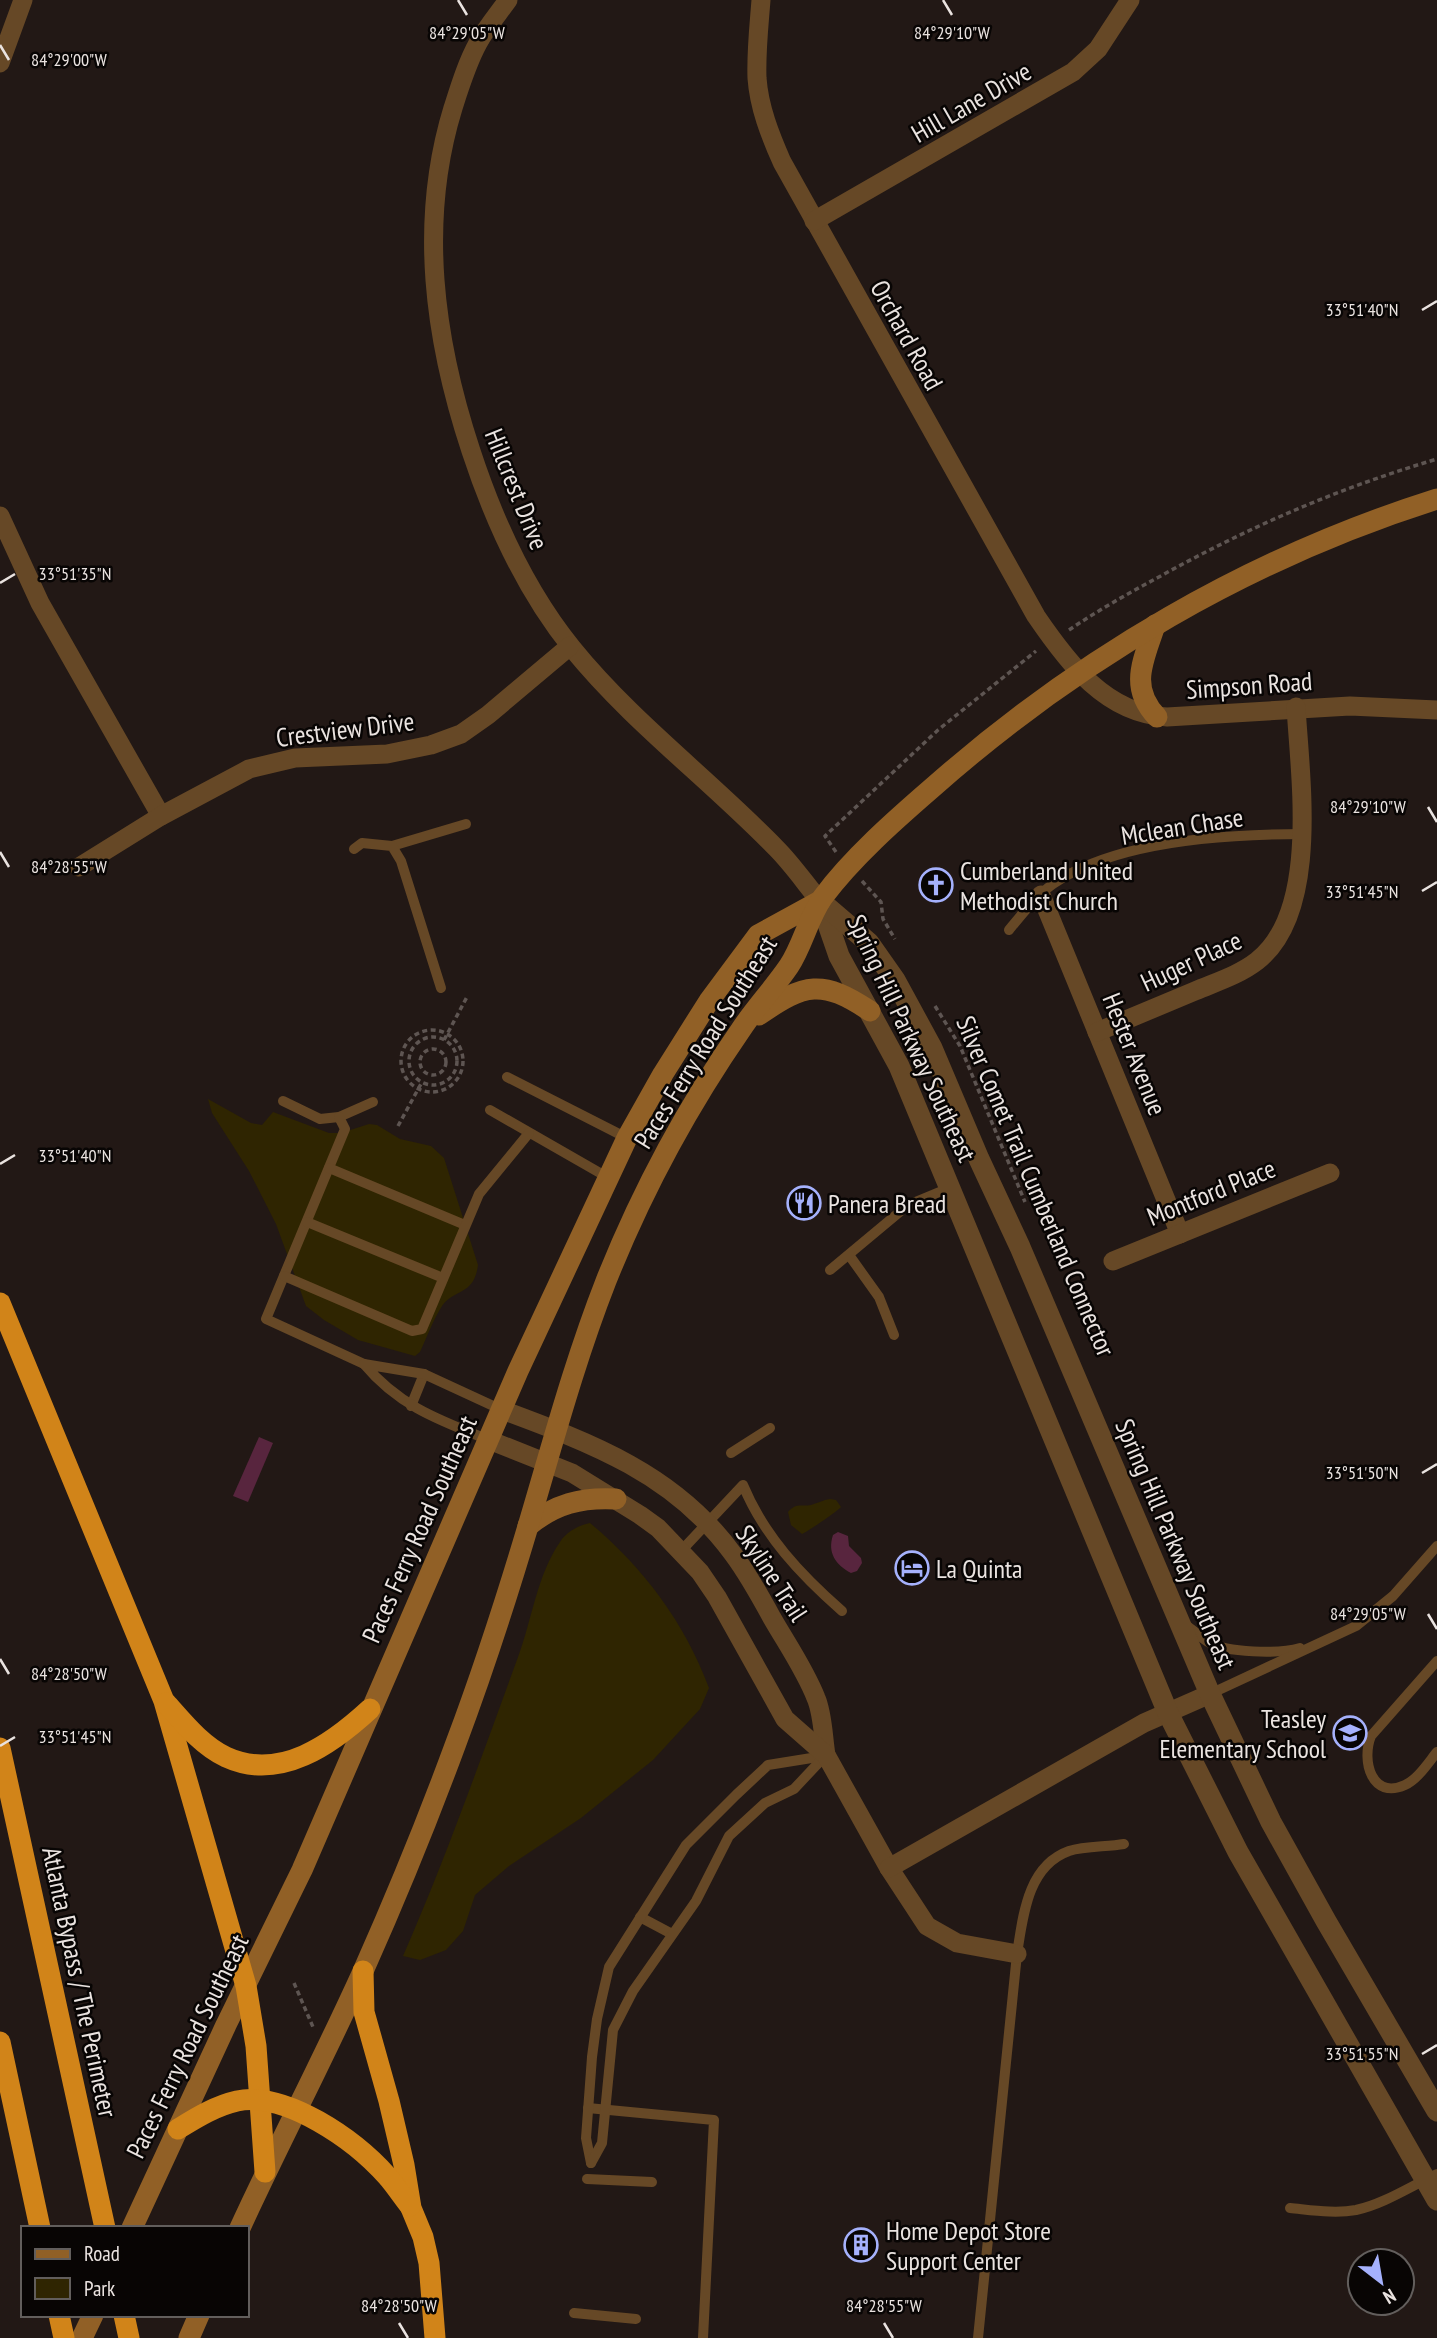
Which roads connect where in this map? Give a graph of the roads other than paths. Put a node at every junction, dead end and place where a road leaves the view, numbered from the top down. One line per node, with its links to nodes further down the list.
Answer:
1 (23, 0): 5 (street)
2 (508, 0): 10 (street, Hillcrest Drive)
3 (761, 0): 6 (street, Orchard Road)
4 (1130, 0): 6 (street, Hill Lane Drive)
5 (0, 63)
6 (814, 221): 11 (street, Orchard Road)
7 (1437, 499): 9 (main road, Paces Ferry Road Southeast)
8 (0, 516): 15 (street)
9 (1155, 625): 11 (main road, Paces Ferry Road Southeast); 14 (main road)
10 (570, 646): 15 (street, Crestview Drive); 22 (street, Hillcrest Drive)
11 (1080, 672): 14 (street, Simpson Road); 22 (main road, Paces Ferry Road Southeast)
12 (1297, 707): 13 (street, Simpson Road); 14 (street, Simpson Road); 17 (street, Huger Place)
13 (1437, 710)
14 (1157, 717)
15 (160, 816): 20 (street, Crestview Drive)
16 (466, 824): 18 (lane)
17 (1304, 834): 21 (lane, Mclean Chase); 27 (street, Huger Place)
18 (392, 846): 19 (lane); 24 (lane)
19 (354, 849)
20 (79, 867)
21 (1041, 895): 23 (lane, Mclean Chase); 27 (street, Hester Avenue)
22 (820, 901): 25 (street, Spring Hill Parkway Southeast); 26 (main road, Paces Ferry Road Southeast); 34 (main road, Paces Ferry Road Southeast); 66 (street, Spring Hill Parkway Southeast)
23 (1009, 930)
24 (441, 988)
25 (870, 1012): 26 (main road); 38 (street, Spring Hill Parkway Southeast)
26 (743, 1026): 54 (main road, Paces Ferry Road Southeast)
27 (1097, 1032): 41 (street, Hester Avenue)
28 (507, 1077): 34 (lane)
29 (283, 1101): 32 (lane)
30 (373, 1102): 32 (lane)
31 (490, 1110): 33 (lane)
32 (339, 1118): 35 (lane)
33 (529, 1133): 37 (lane); 40 (lane)
34 (627, 1138): 37 (main road, Paces Ferry Road Southeast)
35 (329, 1168): 39 (lane); 40 (lane)
36 (1329, 1172): 41 (street, Montford Place)
37 (607, 1177): 52 (main road, Paces Ferry Road Southeast)
38 (950, 1188): 42 (lane); 72 (street, Spring Hill Parkway Southeast)
39 (307, 1222): 45 (lane); 46 (lane)
40 (465, 1225): 46 (lane)
41 (1180, 1234): 43 (street, Montford Place)
42 (849, 1255): 44 (lane); 48 (lane)
43 (1113, 1261)
44 (830, 1270)
45 (284, 1276): 46 (lane); 49 (lane)
46 (443, 1279)
47 (0, 1303): 70 (highway)
48 (894, 1335)
49 (364, 1364): 50 (lane); 51 (lane)
50 (424, 1374): 51 (lane); 52 (lane)
51 (411, 1406): 55 (lane)
52 (502, 1409): 54 (street, Skyline Trail); 55 (main road, Paces Ferry Road Southeast)
53 (770, 1427): 56 (lane)
54 (556, 1430): 57 (main road, Paces Ferry Road Southeast); 59 (street, Skyline Trail)
55 (489, 1440): 57 (street, Skyline Trail); 71 (main road, Paces Ferry Road Southeast)
56 (731, 1453)
57 (547, 1462): 58 (street, Skyline Trail); 60 (main road, Paces Ferry Road Southeast)
58 (616, 1499): 60 (main road); 63 (street, Skyline Trail)
59 (707, 1523): 63 (lane); 65 (lane); 75 (street, Skyline Trail)
60 (528, 1526): 81 (main road, Paces Ferry Road Southeast)
61 (1437, 1538): 64 (lane)
62 (1437, 1546): 64 (lane)
63 (681, 1551): 75 (street, Skyline Trail)
64 (1421, 1564): 67 (lane)
65 (842, 1611)
66 (1178, 1619): 67 (lane); 69 (street, Spring Hill Parkway Southeast)
67 (1334, 1638): 69 (lane)
68 (1437, 1661): 74 (lane)
69 (1210, 1694): 72 (street); 88 (street, Spring Hill Parkway Southeast)
70 (164, 1701): 71 (highway); 82 (highway)
71 (370, 1709): 82 (main road, Paces Ferry Road Southeast)
72 (1168, 1713): 77 (street); 91 (street, Spring Hill Parkway Southeast)
73 (0, 1748): 98 (highway, Atlanta Bypass / The Perimeter)
74 (1437, 1752)
75 (826, 1755): 77 (street, Skyline Trail); 78 (lane); 79 (lane)
76 (1124, 1844): 80 (lane)
77 (889, 1868): 80 (street, Skyline Trail)
78 (640, 1917): 79 (lane); 85 (lane)
79 (672, 1934): 87 (lane)
80 (1017, 1954): 113 (lane)
81 (363, 1971): 86 (main road, Paces Ferry Road Southeast); 95 (highway)
82 (246, 1986): 84 (highway); 89 (main road, Paces Ferry Road Southeast)
83 (0, 2042): 97 (highway)
84 (261, 2099): 86 (highway); 89 (highway); 90 (highway)
85 (588, 2108): 87 (lane); 87 (lane)
86 (296, 2109): 90 (main road, Paces Ferry Road Southeast); 95 (highway)
87 (606, 2110): 112 (lane)
88 (1437, 2111)
89 (178, 2129): 99 (main road, Paces Ferry Road Southeast)
90 (265, 2172): 100 (main road, Paces Ferry Road Southeast)
91 (1431, 2177): 94 (street, Spring Hill Parkway Southeast); 96 (lane)
92 (587, 2179): 93 (lane)
93 (652, 2182)
94 (1437, 2200)
95 (411, 2208): 111 (highway)
96 (1290, 2208)
97 (40, 2226)
98 (105, 2226)
99 (133, 2226)
100 (241, 2226)
101 (573, 2313): 106 (lane)
102 (59, 2317): 107 (highway)
103 (92, 2317): 108 (main road)
104 (124, 2317): 109 (highway)
105 (198, 2317): 110 (main road)
106 (636, 2319)
107 (64, 2338)
108 (82, 2338)
109 (129, 2338)
110 (189, 2338)
111 (435, 2338)
112 (703, 2338)
113 (978, 2338)

